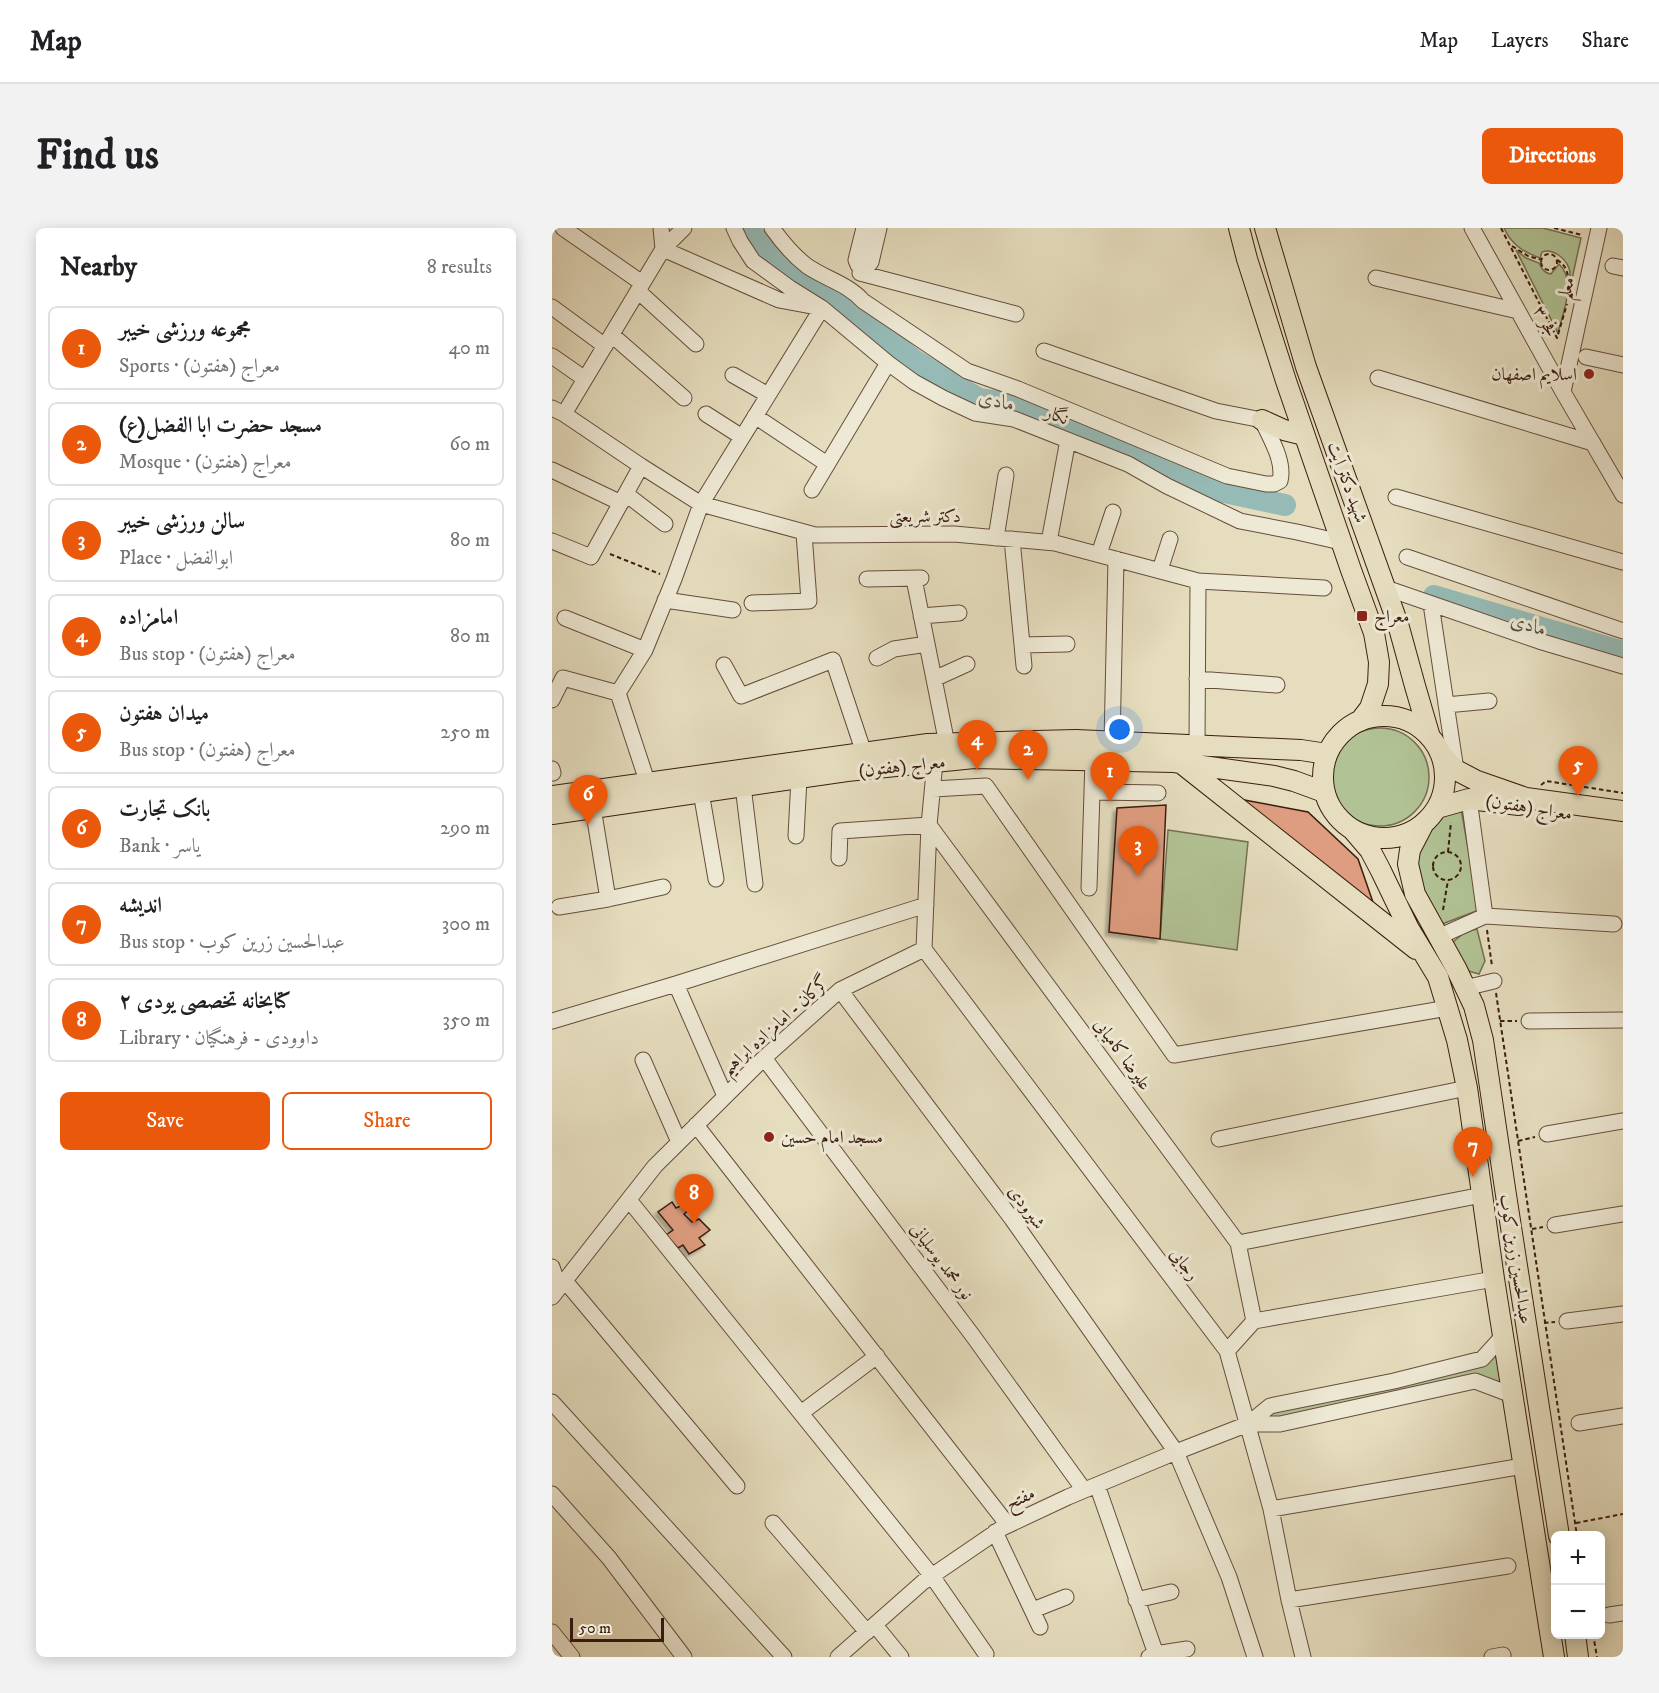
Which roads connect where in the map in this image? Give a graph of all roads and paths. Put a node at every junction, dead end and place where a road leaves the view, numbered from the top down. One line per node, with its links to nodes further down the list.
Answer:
1 (563, 228): 21 (street)
2 (661, 228): 15 (street)
3 (684, 228): 15 (street)
4 (734, 228): 25 (street, نگار)
5 (772, 228): 22 (street)
6 (864, 228): 18 (street)
7 (879, 228): 18 (street)
8 (1239, 228): 41 (main road, شهید دکتر آیت)
9 (1265, 228): 77 (main road, شهید دکتر آیت)
10 (1472, 228): 26 (street, فجر ۳)
11 (1501, 228): 14 (path)
12 (1554, 228): 13 (path)
13 (1598, 232): 38 (street, معلم)
14 (1510, 244): 16 (path); 23 (path)
15 (663, 249): 21 (street); 25 (street)
16 (1542, 260): 17 (path); 17 (path)
17 (1557, 260): 23 (path)
18 (863, 265): 22 (street); 27 (street)
19 (1376, 279): 26 (street)
20 (1572, 285): 23 (path)
21 (640, 287): 28 (street); 29 (street)
22 (854, 291): 45 (street)
23 (1570, 294)
24 (552, 307): 28 (street)
25 (822, 308): 33 (street, نگار); 39 (street)
26 (1518, 311): 38 (street, فجر ۳)
27 (1016, 314)
28 (608, 340): 37 (street); 40 (street)
29 (696, 344)
30 (1044, 351): 45 (street)
31 (552, 356): 37 (street)
32 (1586, 357): 34 (street)
33 (888, 363): 48 (street, نگار); 50 (street)
34 (1623, 365)
35 (733, 375): 39 (street)
36 (1377, 378): 49 (street)
37 (585, 379): 42 (street)
38 (1563, 392): 49 (street, فجر ۳)
39 (768, 395): 44 (street)
40 (684, 398)
41 (1294, 403): 45 (main road); 46 (main road, شهید دکتر آیت)
42 (558, 411): 51 (street, دکتر شریعتی)
43 (706, 414): 47 (street)
44 (755, 416): 47 (street); 50 (street)
45 (1262, 420): 46 (main road)
46 (1304, 435): 66 (main road, شهید دکتر آیت)
47 (742, 437): 58 (street)
48 (1068, 440): 65 (street); 66 (street, نگار)
49 (1593, 442): 55 (street, فجر ۳)
50 (827, 464): 54 (street)
51 (641, 466): 57 (street); 58 (street, دکتر شریعتی)
52 (552, 470): 57 (street)
53 (1006, 475): 62 (street)
54 (812, 490)
55 (1623, 495)
56 (1396, 497): 71 (street)
57 (623, 499): 60 (street); 67 (street)
58 (701, 504): 61 (street, دکتر شریعتی); 73 (street)
59 (1113, 512): 68 (street)
60 (666, 524)
61 (804, 532): 62 (street, دکتر شریعتی); 79 (street)
62 (1004, 538): 65 (street, دکتر شریعتی); 88 (street)
63 (1170, 540): 72 (street)
64 (552, 542): 67 (street)
65 (1049, 542): 68 (street, دکتر شریعتی)
66 (1341, 543): 98 (main road, شهید دکتر آیت)
67 (596, 548): 73 (path)
68 (1099, 554): 70 (street, دکتر شریعتی)
69 (1407, 557): 85 (street)
70 (1116, 559): 72 (street, دکتر شریعتی); 105 (street)
71 (1623, 562)
72 (1160, 570): 75 (street, دکتر شریعتی)
73 (674, 579): 78 (street)
74 (867, 579): 83 (street)
75 (1198, 581): 76 (street, دکتر شریعتی); 96 (street)
76 (1324, 588)
77 (1386, 588): 80 (street); 99 (main road, شهید دکتر آیت)
78 (665, 600): 81 (street); 89 (street)
79 (752, 603)
80 (1431, 604): 94 (street); 103 (street)
81 (733, 610)
82 (959, 612): 83 (street)
83 (921, 616): 86 (street)
84 (565, 618): 89 (street)
85 (1623, 632)
86 (927, 644): 90 (street); 95 (street)
87 (1067, 644): 88 (street)
88 (1022, 645): 93 (street)
89 (645, 650): 100 (street)
90 (877, 658)
91 (967, 664): 95 (street)
92 (724, 665): 110 (street)
93 (1024, 666)
94 (1623, 666)
95 (934, 679): 106 (street)
96 (1197, 680): 97 (street); 107 (street)
97 (1277, 685)
98 (1376, 690): 99 (main road); 104 (main road, شهید دکتر آیت)
99 (1416, 690): 108 (main road, شهید دکتر آیت)
100 (618, 693): 101 (street); 119 (street)
101 (552, 700)
102 (1490, 701): 103 (street)
103 (1446, 705): 116 (street)
104 (1360, 721): 108 (main road); 111 (main road)
105 (1112, 742): 106 (main road, معراج (هفتون)); 107 (main road, معراج (هفتون))
106 (947, 744): 110 (main road, معراج (هفتون))
107 (1197, 745): 109 (main road, معراج (هفتون))
108 (1435, 745): 116 (main road); 132 (main road)
109 (1301, 750): 111 (main road, معراج (هفتون)); 118 (main road)
110 (864, 753): 120 (main road, معراج (هفتون))
111 (1327, 754): 125 (main road)
112 (986, 758): 113 (main road, معراج (هفتون)); 114 (main road, معراج (هفتون)); 122 (street)
113 (1093, 760): 115 (main road, معراج (هفتون)); 145 (street)
114 (935, 762): 117 (main road, معراج (هفتون)); 123 (street)
115 (1181, 763): 118 (main road, معراج (هفتون)); 154 (main road)
116 (1456, 770): 130 (main road, معراج (هفتون))
117 (799, 778): 121 (main road, معراج (هفتون)); 136 (street)
118 (1294, 781): 125 (main road, معراج (هفتون))
119 (648, 783): 120 (main road, معراج (هفتون)); 127 (main road, معراج (هفتون))
120 (700, 784): 121 (main road, معراج (هفتون)); 129 (main road, معراج (هفتون)); 141 (street)
121 (743, 786): 143 (street)
122 (986, 786): 123 (street); 159 (street)
123 (933, 789): 134 (street)
124 (1098, 792): 126 (street)
125 (1324, 792): 135 (main road)
126 (1158, 793)
127 (552, 796)
128 (1469, 799): 132 (main road, معراج (هفتون)); 133 (main road, معراج (هفتون)); 150 (street)
129 (593, 808): 131 (main road, معراج (هفتون)); 146 (street)
130 (1623, 812)
131 (552, 814)
132 (1437, 818): 135 (main road); 137 (path); 139 (main road, عبدالحسین زرین کوب)
133 (1623, 822)
134 (929, 825): 138 (street); 147 (street); 177 (street, علیرضا کامیابی)
135 (1353, 830): 140 (main road, عبدالحسین زرین کوب)
136 (796, 836)
137 (1448, 853): 142 (path); 142 (path)
138 (839, 858)
139 (1408, 864): 140 (main road); 152 (main road, عبدالحسین زرین کوب)
140 (1382, 871): 154 (main road, عبدالحسین زرین کوب)
141 (716, 879)
142 (1448, 880): 149 (path)
143 (756, 884)
144 (663, 887): 146 (street)
145 (1089, 888)
146 (608, 899): 148 (street)
147 (926, 905): 153 (street); 156 (street)
148 (559, 907)
149 (1442, 910)
150 (1485, 916): 151 (street); 152 (street); 155 (path)
151 (1614, 924)
152 (1438, 937): 157 (main road, عبدالحسین زرین کوب)
153 (924, 949): 158 (street, گرکان - امامزاده ابراهیم); 185 (street, رجایی)
154 (1426, 956): 159 (main road, عبدالحسین زرین کوب)
155 (1494, 981): 157 (street); 171 (path)
156 (676, 984): 161 (street); 166 (street)
157 (1465, 988): 203 (main road, عبدالحسین زرین کوب)
158 (840, 990): 163 (street, گرکان - امامزاده ابراهیم); 193 (street, شیرودی)
159 (1448, 1008): 165 (main road, عبدالحسین زرین کوب)
160 (1623, 1020): 162 (street)
161 (552, 1021)
162 (1529, 1021)
163 (764, 1058): 166 (street, گرکان - امامزاده ابراهیم); 196 (street, نور محمد یوسلیانی)
164 (643, 1060): 172 (street)
165 (1467, 1088): 170 (street); 173 (main road, عبدالحسین زرین کوب)
166 (726, 1096): 168 (street, گرکان - امامزاده ابراهیم)
167 (1623, 1121): 169 (street)
168 (696, 1125): 172 (street, گرکان - امامزاده ابراهیم); 186 (street)
169 (1547, 1134): 171 (path)
170 (1219, 1139)
171 (1518, 1141): 201 (path)
172 (679, 1142): 174 (street, گرکان - امامزاده ابراهیم)
173 (1482, 1195): 177 (street); 179 (main road, عبدالحسین زرین کوب)
174 (629, 1200): 180 (street, گرکان - امامزاده ابراهیم); 189 (street)
175 (1623, 1214): 176 (street)
176 (1555, 1225)
177 (1238, 1243): 183 (street, علیرضا کامیابی)
178 (552, 1267): 180 (street)
179 (1494, 1279): 183 (street); 184 (main road, عبدالحسین زرین کوب)
180 (559, 1289): 195 (street)
181 (1623, 1314): 182 (street)
182 (1567, 1320)
183 (1254, 1321): 185 (street)
184 (1503, 1336): 187 (main road, عبدالحسین زرین کوب); 192 (street, مفتح)
185 (1227, 1351): 192 (street, رجایی)
186 (877, 1356): 189 (street); 202 (street)
187 (1512, 1395): 192 (street, مفتح); 194 (main road, عبدالحسین زرین کوب)
188 (552, 1402): 222 (street)
189 (801, 1413): 206 (street)
190 (1623, 1416): 191 (street)
191 (1579, 1423)
192 (1248, 1424): 193 (street, مفتح); 198 (street, رجایی)
193 (1176, 1452): 196 (street, مفتح); 225 (street, شیرودی)
194 (1523, 1466): 198 (street); 227 (main road)
195 (737, 1486)
196 (1090, 1488): 202 (street, مفتح); 209 (street, نور محمد یوسلیانی)
197 (552, 1494): 221 (street)
198 (1271, 1509): 210 (street, رجایی)
199 (1623, 1514): 201 (path)
200 (773, 1523): 213 (street)
201 (1575, 1523): 204 (path)
202 (1002, 1528): 206 (street, مفتح); 211 (street)
203 (1558, 1531)
204 (1576, 1531)
205 (1508, 1566): 210 (street)
206 (932, 1576): 213 (street, مفتح); 218 (street)
207 (1171, 1592): 209 (street)
208 (1066, 1597): 211 (street)
209 (1136, 1600): 219 (street, نور محمد یوسلیانی)
210 (1289, 1600): 226 (street, رجایی)
211 (1033, 1610): 212 (street)
212 (1040, 1627)
213 (871, 1628): 223 (street, مفتح); 224 (street)
214 (552, 1632): 220 (street)
215 (1576, 1639): 228 (main road)
216 (1594, 1639): 229 (path)
217 (1187, 1649): 219 (street)
218 (986, 1654)
219 (1154, 1656)
220 (572, 1657)
221 (684, 1657)
222 (784, 1657)
223 (838, 1657)
224 (901, 1657)
225 (1255, 1657)
226 (1303, 1657)
227 (1554, 1657)
228 (1578, 1657)
229 (1597, 1657)

